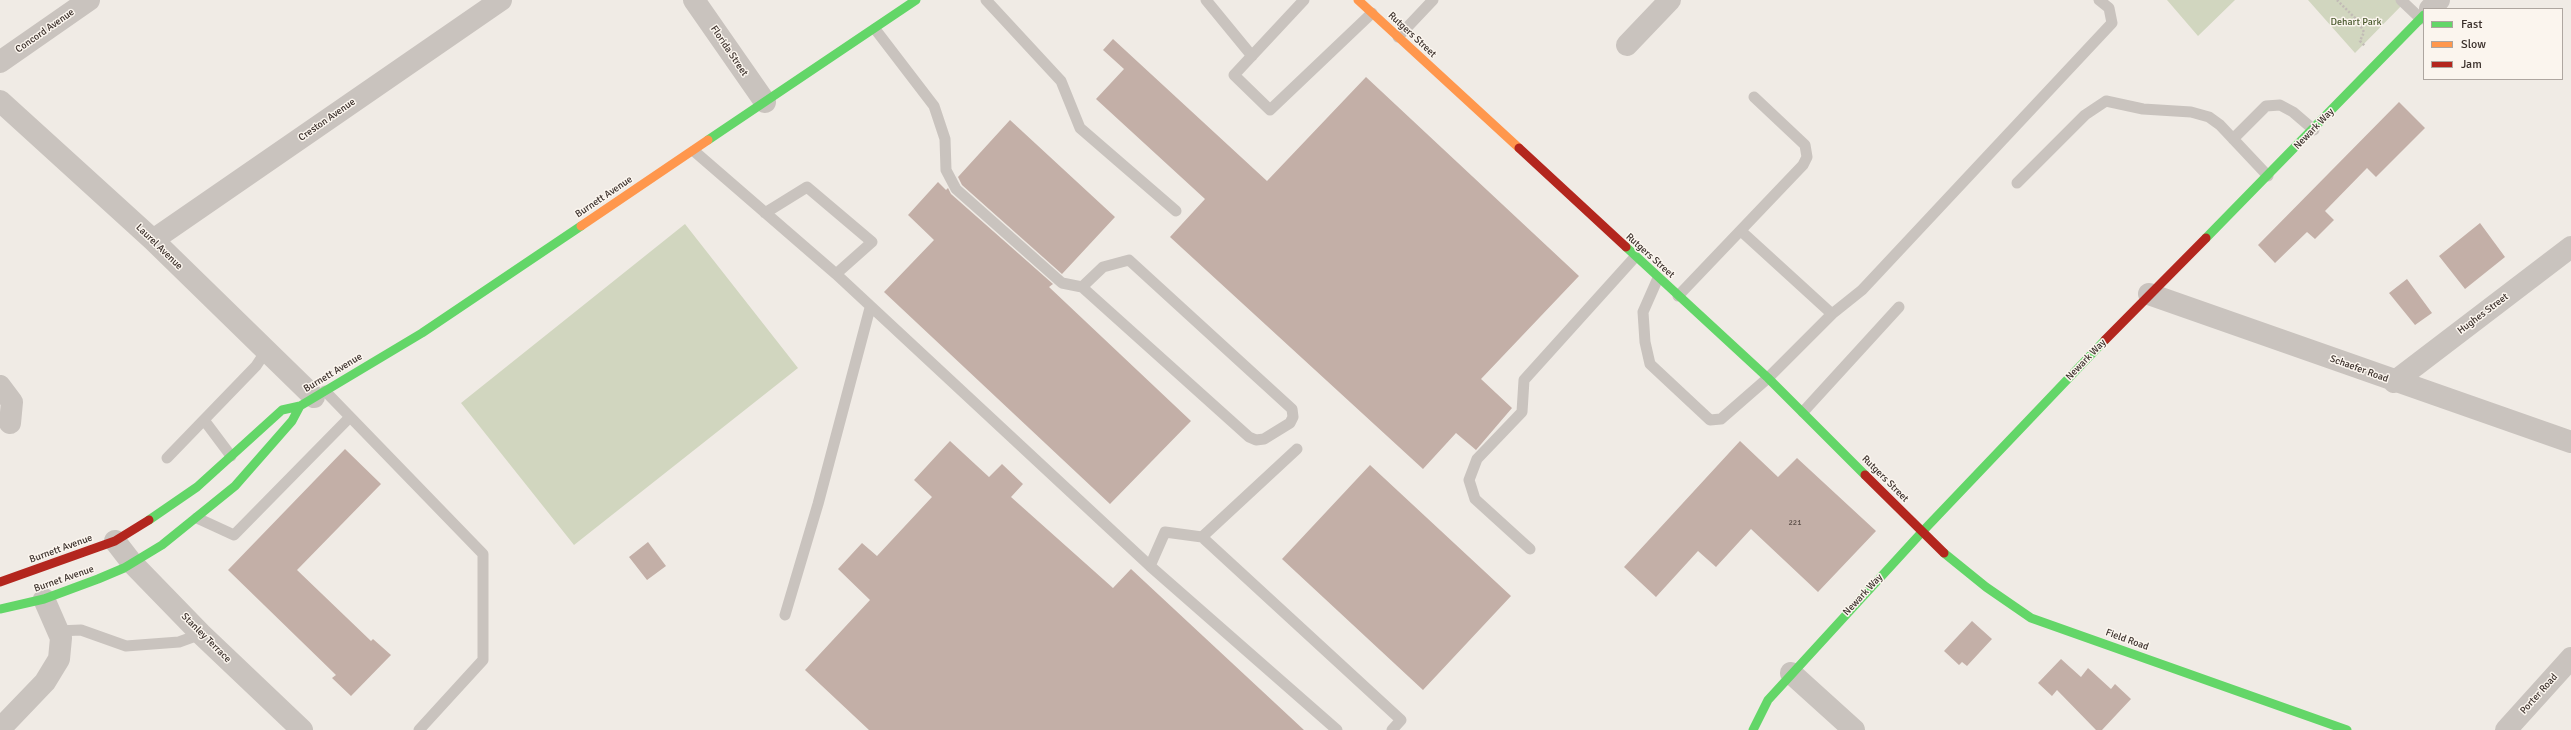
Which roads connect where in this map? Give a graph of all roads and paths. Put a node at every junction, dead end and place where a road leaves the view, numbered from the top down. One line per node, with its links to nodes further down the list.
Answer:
1 (89, 0): 24 (street, Concord Avenue)
2 (501, 0): 36 (street, Creston Avenue)
3 (694, 0): 27 (street, Florida Street)
4 (916, 0): 19 (street, Burnett Avenue)
5 (986, 0): 33 (lane)
6 (1206, 0): 23 (lane)
7 (1304, 0): 23 (lane)
8 (1358, 0): 16 (street, Rutgers Street)
9 (1433, 0): 20 (lane)
10 (1670, 0): 21 (street)
11 (2099, 0): 46 (lane)
12 (2337, 0): 22 (path)
13 (2401, 0): 17 (lane)
14 (2439, 0): 15 (street, Newark Way)
15 (2431, 8)
16 (1372, 13): 20 (street, Rutgers Street); 23 (lane)
17 (2423, 13)
18 (2423, 16): 28 (street, Newark Way)
19 (875, 29): 27 (street, Burnett Avenue); 41 (lane)
20 (1398, 37): 38 (street, Rutgers Street)
21 (1627, 45)
22 (2365, 46)
23 (1252, 56)
24 (0, 62)
25 (1754, 97): 35 (lane)
26 (0, 101): 36 (street, Laurel Avenue)
27 (765, 102): 30 (street, Burnett Avenue)
28 (2314, 130): 29 (lane); 31 (street, Newark Way)
29 (2233, 139): 31 (lane); 32 (lane)
30 (694, 151): 34 (lane); 51 (street, Burnett Avenue)
31 (2268, 176): 42 (street, Newark Way)
32 (2017, 183)
33 (1176, 211)
34 (765, 213): 39 (lane); 39 (lane)
35 (1741, 231): 43 (lane); 46 (lane)
36 (153, 240): 47 (street, Laurel Avenue)
37 (2571, 247): 49 (street, Hughes Street)
38 (1635, 257): 40 (street, Rutgers Street); 64 (lane)
39 (836, 274): 45 (lane)
40 (1658, 278): 43 (street, Rutgers Street); 48 (lane)
41 (1082, 287): 41 (lane)
42 (2149, 294): 49 (street, Schaefer Road); 61 (street, Newark Way)
43 (1678, 296): 48 (street, Rutgers Street)
44 (1900, 307): 52 (lane)
45 (870, 308): 66 (lane); 70 (lane)
46 (1832, 314): 48 (lane)
47 (266, 351): 51 (street, Laurel Avenue); 54 (lane)
48 (1768, 378): 52 (street, Rutgers Street)
49 (2394, 382): 56 (street, Schaefer Road)
50 (0, 386): 55 (street)
51 (313, 398): 53 (lane); 58 (street, Burnett Avenue); 60 (street, Burnett Avenue)
52 (1803, 412): 61 (street, Rutgers Street)
53 (350, 417): 60 (lane); 77 (lane)
54 (204, 420): 58 (lane); 59 (lane)
55 (10, 423)
56 (2571, 442)
57 (1297, 449): 62 (lane)
58 (231, 456): 63 (street, Burnett Avenue)
59 (167, 458)
60 (197, 518): 65 (street, Burnett Avenue)
61 (1922, 532): 74 (street, Newark Way); 82 (street, Field Road)
62 (1202, 537): 66 (lane); 79 (lane)
63 (116, 541): 65 (street, Stanley Terrace); 67 (street, Burnett Avenue)
64 (1530, 549)
65 (132, 563): 68 (street, Burnet Avenue); 72 (street, Stanley Terrace)
66 (1150, 566): 78 (lane)
67 (0, 582)
68 (44, 599): 69 (street, Burnet Avenue); 71 (street)
69 (0, 609)
70 (785, 615)
71 (58, 631): 72 (lane); 75 (street)
72 (201, 634): 76 (street, Stanley Terrace)
73 (2571, 658): 83 (street, Porter Road)
74 (1791, 673): 80 (street, Newark Way); 81 (street)
75 (0, 729)
76 (302, 730)
77 (419, 730)
78 (1337, 730)
79 (1392, 730)
80 (1753, 730)
81 (1854, 730)
82 (2347, 730)
83 (2506, 730)

